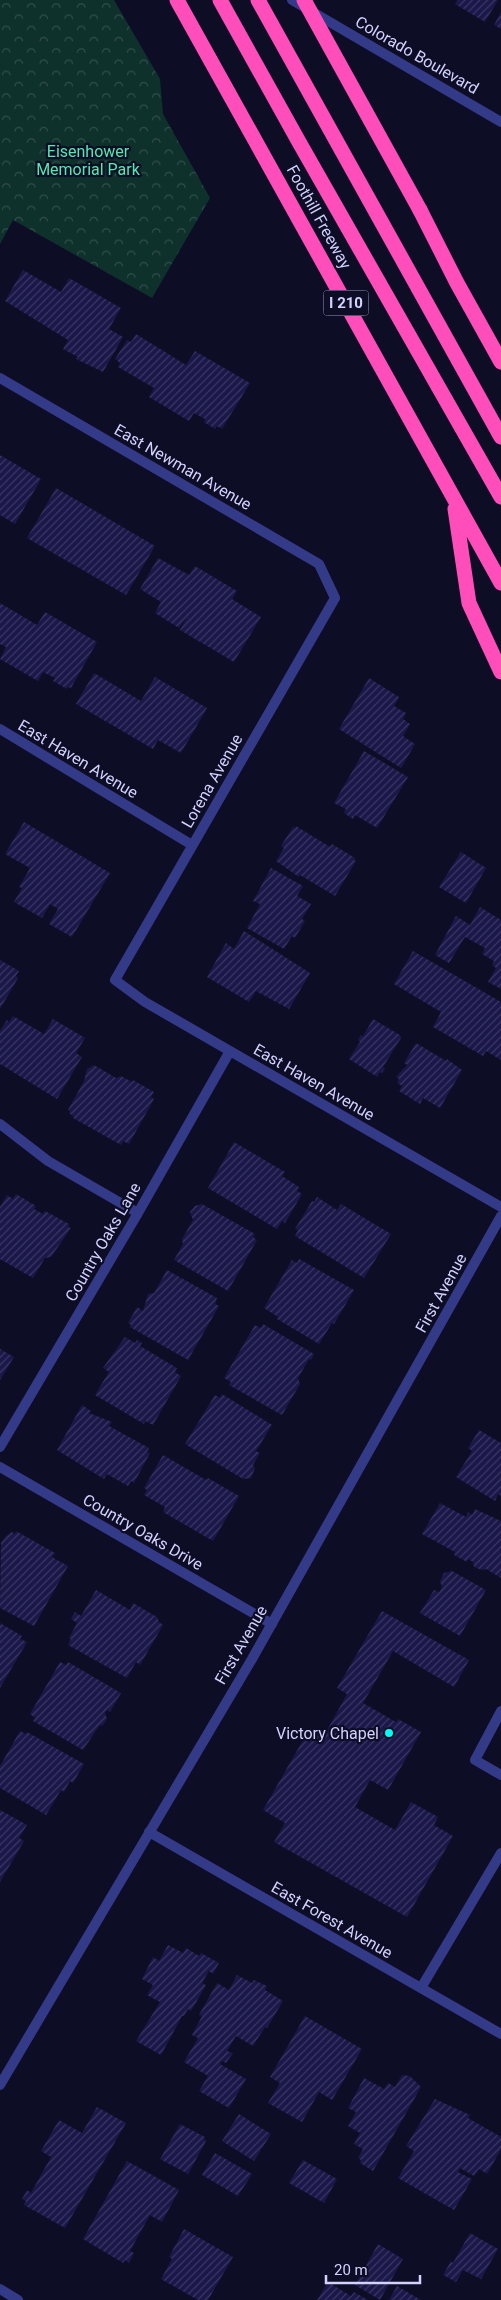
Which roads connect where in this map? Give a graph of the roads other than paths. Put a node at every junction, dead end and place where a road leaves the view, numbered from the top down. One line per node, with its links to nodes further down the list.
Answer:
1 (177, 0): 13 (highway, Foothill Freeway / I 210)
2 (220, 0): 12 (highway)
3 (258, 0): 11 (highway)
4 (292, 0): 6 (street, Colorado Boulevard)
5 (304, 0): 7 (highway, bridge)
6 (501, 122)
7 (457, 283): 8 (highway); 9 (highway)
8 (501, 345)
9 (501, 362)
10 (0, 378): 15 (street, East Newman Avenue)
11 (501, 437)
12 (501, 497)
13 (453, 498): 14 (highway, Foothill Freeway / I 210); 16 (highway)
14 (501, 583)
15 (335, 598): 18 (street, Lorena Avenue)
16 (501, 672)
17 (0, 729): 18 (street, East Haven Avenue)
18 (192, 845): 19 (street, Lorena Avenue)
19 (115, 980): 20 (street, East Haven Avenue)
20 (230, 1051): 22 (street, East Haven Avenue); 23 (street, Country Oaks Lane)
21 (0, 1124): 23 (street)
22 (501, 1207)
23 (138, 1213): 25 (street, Country Oaks Lane)
24 (501, 1216): 27 (street, First Avenue)
25 (0, 1447)
26 (0, 1467): 27 (street, Country Oaks Drive)
27 (272, 1624): 30 (street, First Avenue)
28 (501, 1711): 29 (street)
29 (501, 1775)
30 (149, 1832): 32 (street, East Forest Avenue); 34 (street, First Avenue)
31 (501, 1853): 32 (street)
32 (421, 1988): 33 (street, East Forest Avenue)
33 (501, 2034)
34 (0, 2085)
35 (0, 2289): 36 (street)
36 (18, 2300)

